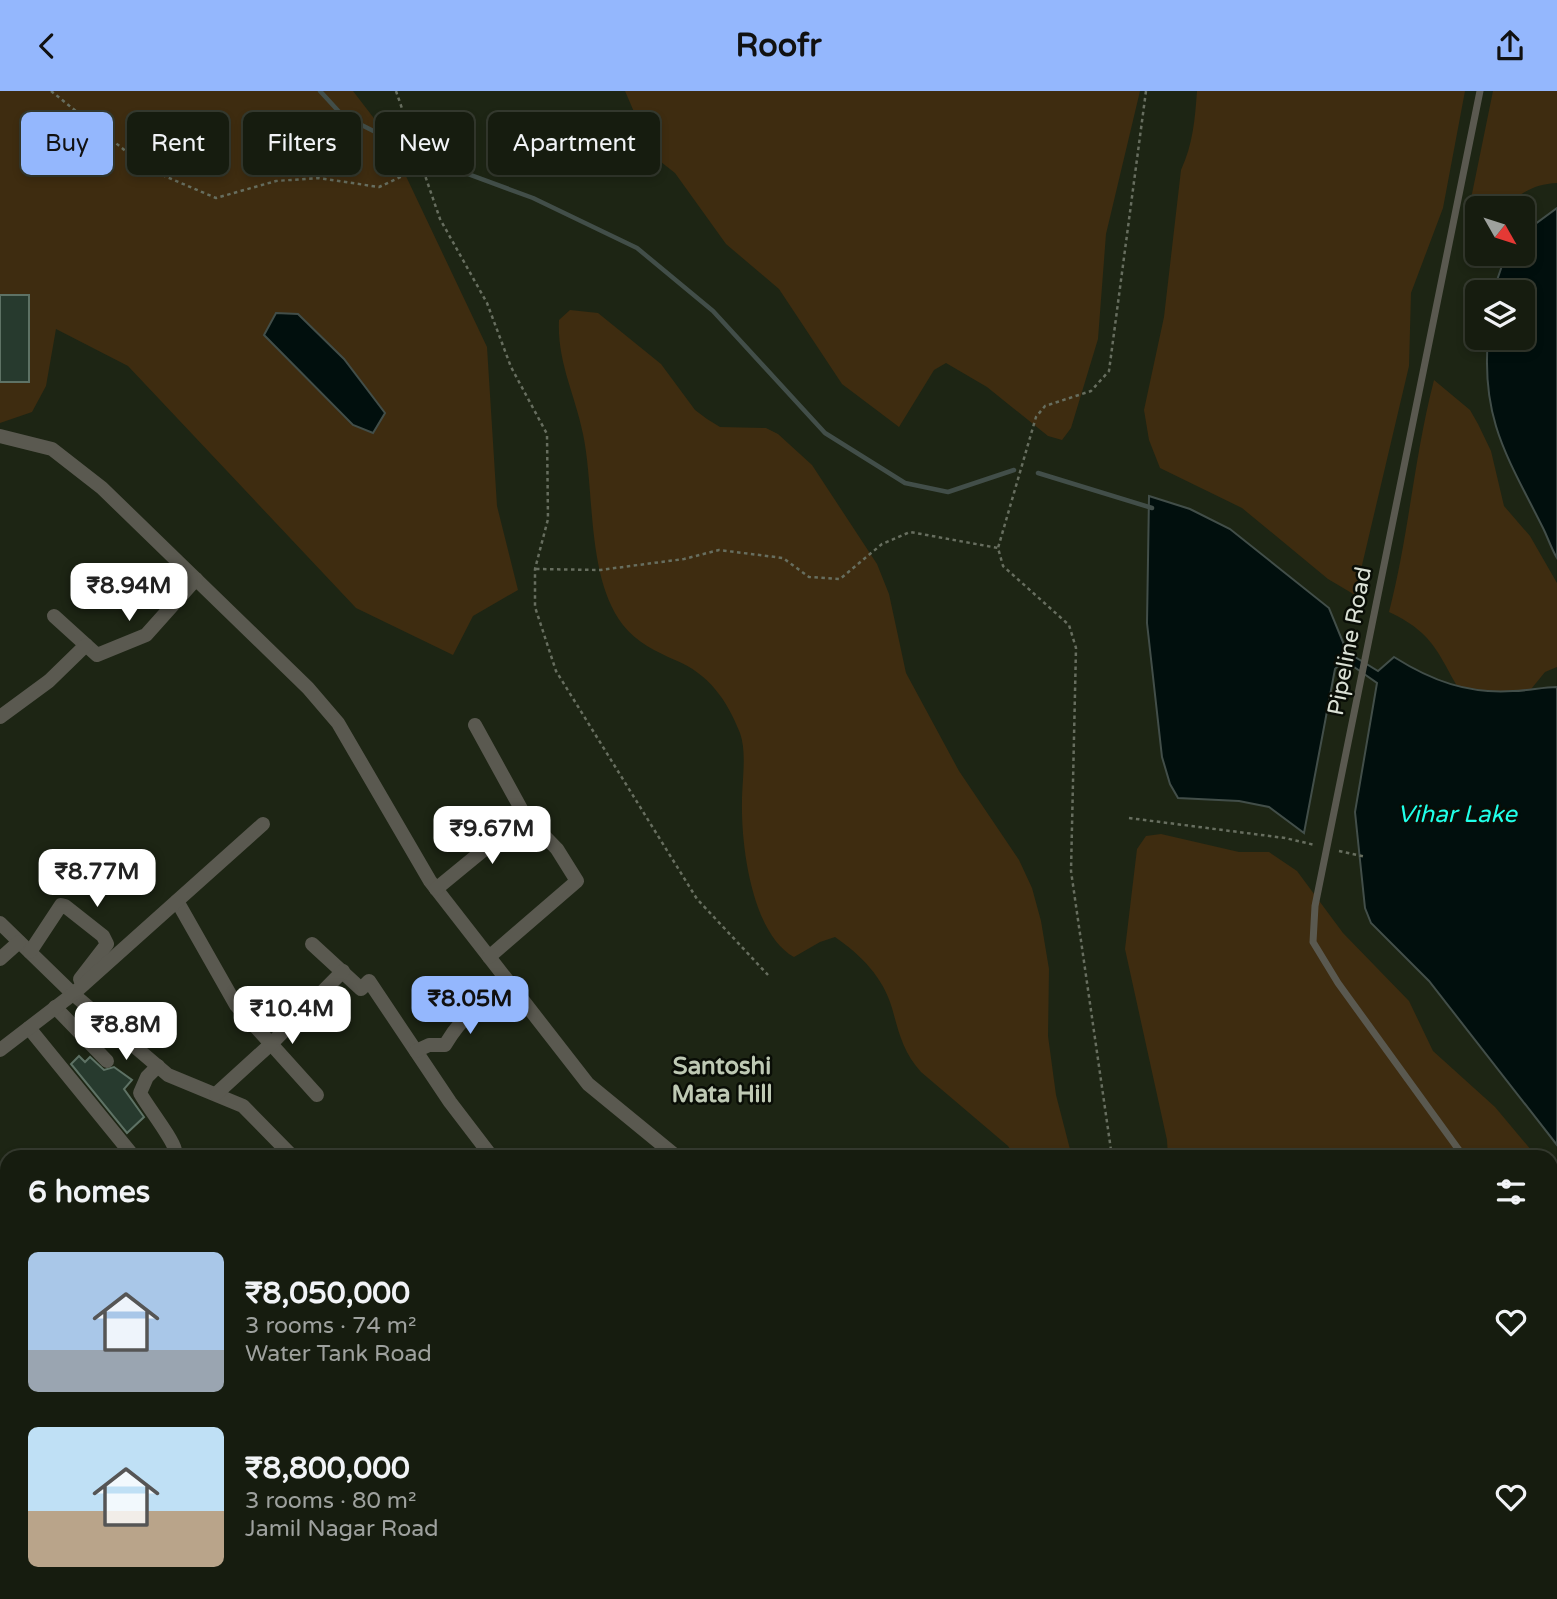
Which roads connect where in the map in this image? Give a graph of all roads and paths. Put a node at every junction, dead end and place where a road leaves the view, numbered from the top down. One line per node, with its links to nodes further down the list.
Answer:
1 (51, 91): 6 (path)
2 (396, 91): 5 (path)
3 (1146, 91): 9 (path)
4 (1480, 91): 49 (lane, Pipeline Road)
5 (403, 112)
6 (406, 175)
7 (424, 175): 10 (path)
8 (0, 436): 11 (street)
9 (998, 548): 10 (path); 48 (path)
10 (535, 569): 30 (path)
11 (196, 579): 13 (street); 22 (street)
12 (54, 616): 13 (street)
13 (86, 645): 14 (street)
14 (0, 717)
15 (475, 725): 16 (street)
16 (525, 816): 22 (street); 27 (street)
17 (1129, 818): 19 (path)
18 (263, 824): 23 (street)
19 (1315, 845)
20 (1339, 851): 21 (path)
21 (1366, 857)
22 (436, 888): 27 (street)
23 (177, 901): 32 (street); 35 (street)
24 (0, 923): 26 (street)
25 (312, 944): 29 (street)
26 (24, 947): 28 (street); 32 (street); 32 (street)
27 (489, 957): 31 (street)
28 (0, 959)
29 (343, 971): 35 (street); 37 (street)
30 (768, 975)
31 (510, 985): 37 (street); 47 (street)
32 (71, 992): 33 (street); 39 (street)
33 (55, 1007): 34 (street); 38 (street)
34 (26, 1030): 36 (street); 42 (street); 43 (street)
35 (272, 1043): 40 (street); 41 (street)
36 (0, 1050)
37 (416, 1051): 46 (street)
38 (107, 1061)
39 (158, 1066): 40 (street); 44 (street)
40 (216, 1094): 45 (street)
41 (317, 1095)
42 (120, 1150)
43 (128, 1150)
44 (175, 1150)
45 (286, 1150)
46 (487, 1150)
47 (668, 1150)
48 (1111, 1150)
49 (1459, 1150)

